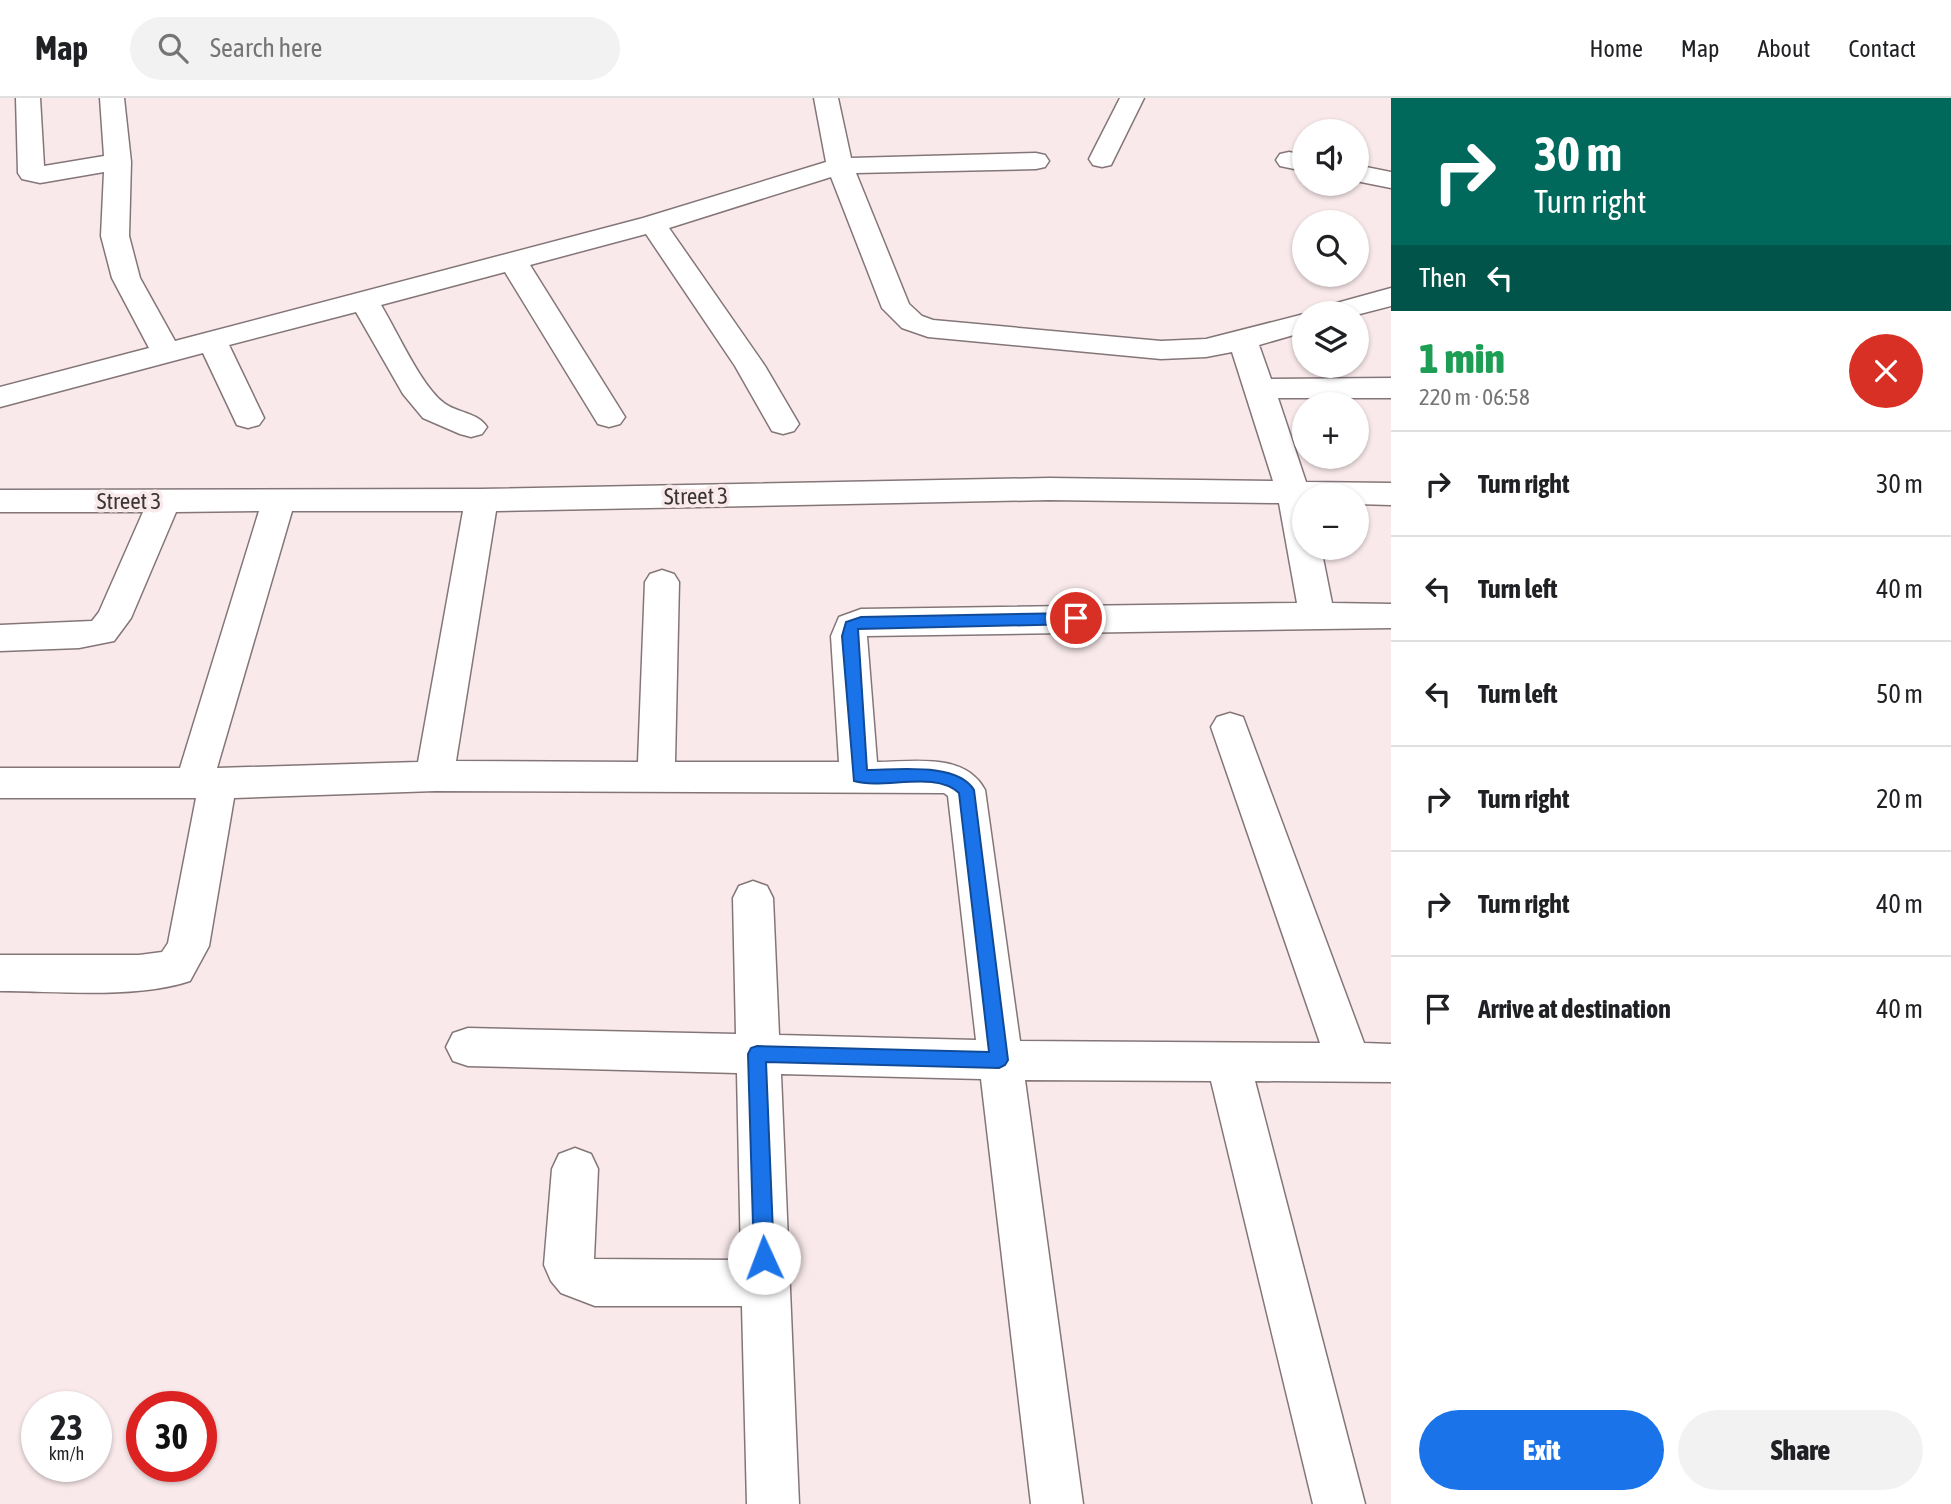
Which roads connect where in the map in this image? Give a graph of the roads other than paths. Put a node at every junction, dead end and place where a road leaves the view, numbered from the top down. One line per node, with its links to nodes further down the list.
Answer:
1 (28, 98): 7 (street)
2 (112, 98): 7 (street)
3 (826, 98): 8 (street)
4 (1132, 98): 5 (street)
5 (1102, 159)
6 (1036, 161): 8 (street)
7 (118, 162): 19 (street)
8 (839, 166): 11 (street); 18 (street)
9 (1369, 176): 10 (street)
10 (1391, 180)
11 (653, 224): 12 (street); 25 (street)
12 (513, 261): 14 (street); 23 (street)
13 (1391, 297): 15 (street)
14 (365, 300): 17 (street); 26 (street)
15 (1369, 303)
16 (1292, 326): 18 (street)
17 (212, 340): 19 (street); 24 (street)
18 (1242, 340): 20 (street)
19 (166, 353): 22 (street)
20 (1258, 388): 21 (street); 27 (street)
21 (1391, 388)
22 (0, 397)
23 (609, 417)
24 (248, 418)
25 (783, 424)
26 (471, 427)
27 (1292, 489)
28 (1292, 492): 33 (street, Street 3)
29 (1369, 494): 30 (street, Street 3)
30 (1391, 494)
31 (164, 500): 32 (street, Street 3); 34 (street, Street 3); 39 (street)
32 (279, 500): 33 (street, Street 3); 45 (street)
33 (481, 500): 41 (street)
34 (0, 501)
35 (1307, 560): 37 (street)
36 (662, 582): 42 (street)
37 (1317, 615): 38 (street); 43 (street)
38 (1391, 616)
39 (0, 638)
40 (1230, 727): 52 (street)
41 (435, 776): 42 (street); 45 (street)
42 (656, 776): 43 (street)
43 (859, 776): 50 (street)
44 (0, 783): 45 (street)
45 (206, 783): 47 (street)
46 (753, 898): 49 (street)
47 (0, 973)
48 (468, 1047): 49 (street)
49 (757, 1054): 50 (street); 55 (street)
50 (999, 1060): 51 (street); 57 (street)
51 (1228, 1062): 52 (street); 58 (street)
52 (1349, 1063): 53 (street)
53 (1391, 1063)
54 (575, 1169): 55 (street)
55 (765, 1283): 56 (street)
56 (773, 1504)
57 (1057, 1504)
58 (1339, 1504)

